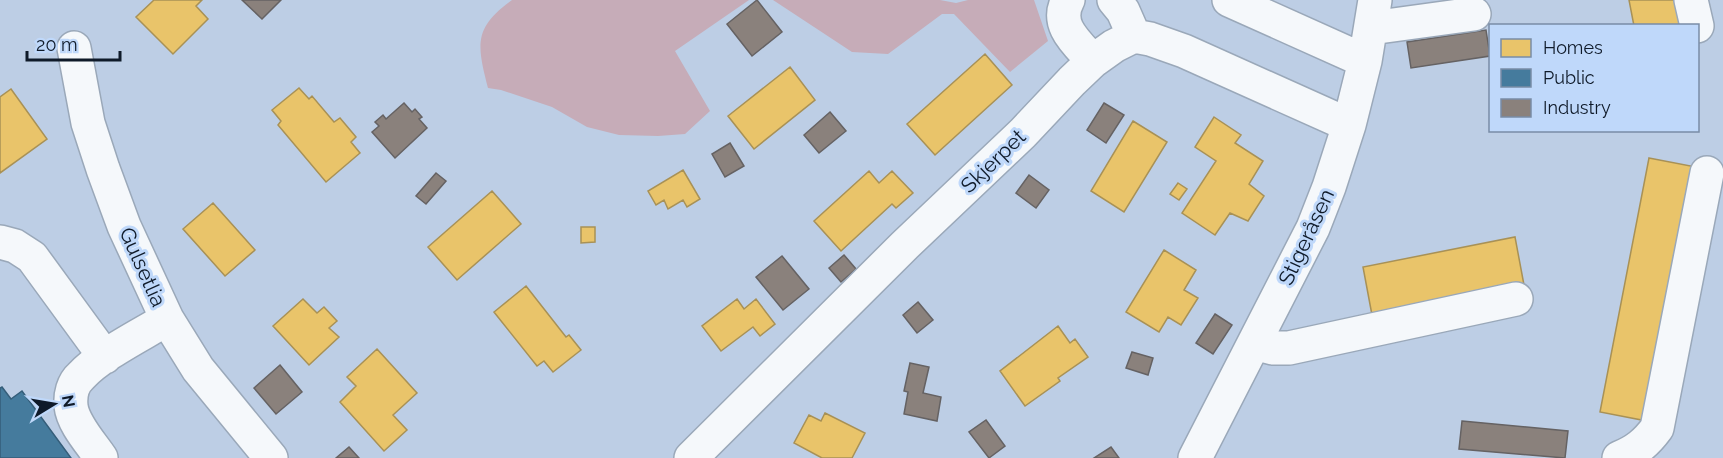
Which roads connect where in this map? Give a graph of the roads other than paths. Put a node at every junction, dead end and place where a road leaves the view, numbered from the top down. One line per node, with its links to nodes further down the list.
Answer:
1 (1068, 0): 10 (street)
2 (1114, 0): 8 (street)
3 (1691, 0): 7 (street)
4 (1244, 3): 11 (street)
5 (1373, 14): 6 (street); 11 (street, Stigeråsen)
6 (1474, 14)
7 (1696, 24)
8 (1134, 36): 10 (street, Skjerpet); 12 (street)
9 (74, 48): 16 (street, Gulsetlia)
10 (1093, 61): 21 (street, Skjerpet)
11 (1365, 61): 12 (street, Stigeråsen)
12 (1349, 125): 17 (street, Stigeråsen)
13 (1707, 173): 23 (street)
14 (0, 242): 18 (street)
15 (1516, 299): 17 (street)
16 (166, 319): 18 (street); 20 (street, Gulsetlia)
17 (1254, 343): 22 (street, Stigeråsen)
18 (105, 357): 19 (street)
19 (101, 458)
20 (271, 458)
21 (691, 458)
22 (1195, 458)
23 (1619, 458)

